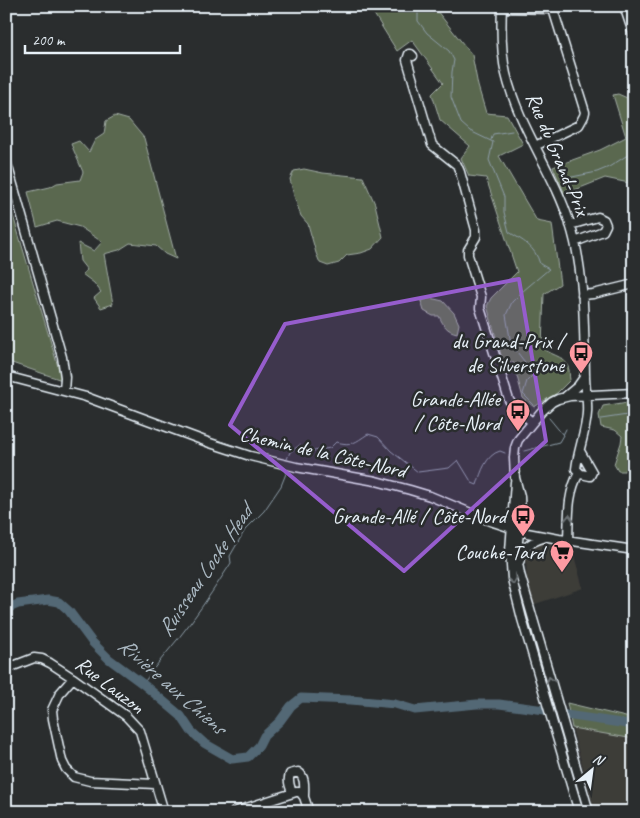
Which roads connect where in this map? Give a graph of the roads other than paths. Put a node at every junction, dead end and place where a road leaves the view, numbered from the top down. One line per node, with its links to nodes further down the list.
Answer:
1 (624, 6): 4 (street)
2 (502, 7): 3 (street); 6 (street, Rue du Grand-Prix)
3 (557, 7): 6 (street)
4 (634, 36)
5 (413, 56): 18 (street)
6 (535, 146): 8 (street, Rue du Grand-Prix)
7 (6, 160): 14 (street)
8 (570, 225): 9 (street, Rue du Grand-Prix); 9 (street)
9 (575, 242): 11 (street, Rue du Grand-Prix)
10 (634, 284): 11 (street)
11 (582, 295): 13 (street, Rue du Grand-Prix)
12 (6, 376): 14 (street, Chemin de la Côte-Nord)
13 (585, 376): 16 (street, Rue du Grand-Prix); 17 (street)
14 (64, 391): 21 (street, Chemin de la Côte-Nord)
15 (634, 392): 16 (street)
16 (586, 395): 17 (street); 19 (street, Rue du Grand-Prix)
17 (565, 397): 18 (street)
18 (532, 422): 21 (street)
19 (580, 451): 20 (street, Rue du Grand-Prix); 20 (street)
20 (579, 473): 23 (street, one-way to 20)
21 (515, 530): 22 (street, Chemin de la Côte-Nord); 25 (street); 28 (street, one-way to 28)
22 (546, 537): 23 (street, Chemin de la Côte-Nord); 25 (street)
23 (568, 541): 24 (street, Chemin de la Côte-Nord)
24 (634, 550)
25 (518, 563): 29 (street, one-way to 25)
26 (8, 668): 27 (street, Rue Lauzon)
27 (73, 678): 30 (street, Rue Lauzon); 30 (street)
28 (550, 712): 29 (street); 36 (street)
29 (560, 713): 37 (street)
30 (155, 784): 33 (street, Rue Lauzon)
31 (292, 793): 32 (street); 32 (street); 34 (street)
32 (304, 796): 35 (street)
33 (164, 812)
34 (234, 812)
35 (309, 812)
36 (579, 812)
37 (589, 812)

